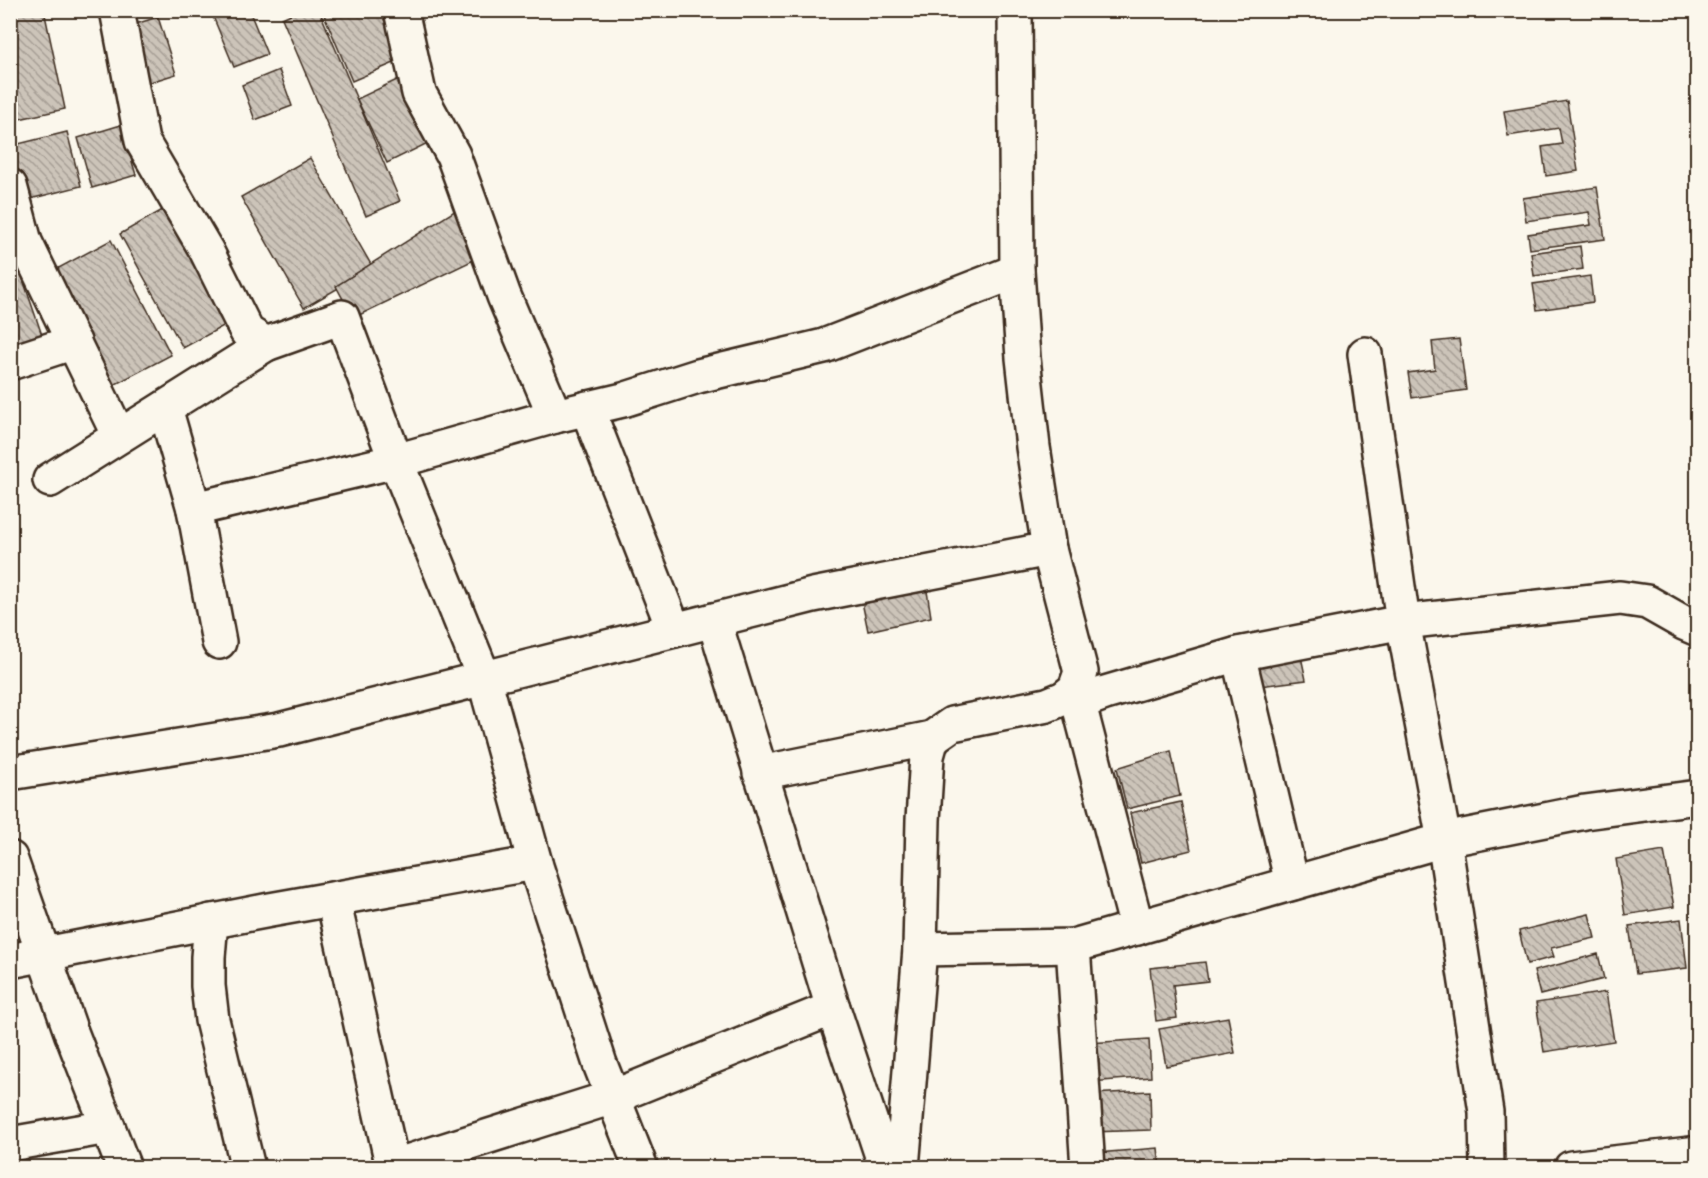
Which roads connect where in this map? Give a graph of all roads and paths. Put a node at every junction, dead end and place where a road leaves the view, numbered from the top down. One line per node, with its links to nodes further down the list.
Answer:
1 (117, 10): 7 (street)
2 (401, 10): 12 (street)
3 (1015, 10): 5 (street)
4 (10, 186): 6 (street)
5 (1017, 271): 11 (street); 17 (street)
6 (74, 342): 9 (street); 13 (street)
7 (266, 344): 10 (street); 14 (street)
8 (1365, 354): 19 (street)
9 (10, 363)
10 (165, 408): 13 (street); 16 (street)
11 (587, 408): 12 (street); 21 (street)
12 (555, 416): 14 (street)
13 (119, 436): 15 (street)
14 (396, 461): 16 (street); 24 (street)
15 (50, 480)
16 (194, 509): 22 (street)
17 (1048, 549): 18 (street); 25 (street)
18 (714, 620): 21 (street); 28 (street)
19 (1403, 622): 20 (street); 23 (street); 30 (street)
20 (1698, 629)
21 (674, 630): 24 (street)
22 (219, 642)
23 (1238, 654): 25 (street); 33 (street)
24 (484, 678): 27 (street); 32 (street)
25 (1076, 696): 26 (street); 36 (street)
26 (932, 738): 28 (street); 38 (street)
27 (10, 773)
28 (760, 773): 41 (street)
29 (1698, 796): 30 (street)
30 (1443, 840): 33 (street); 53 (street)
31 (10, 858): 39 (street)
32 (535, 863): 34 (street); 42 (street)
33 (1292, 884): 36 (street)
34 (333, 899): 35 (street); 48 (street)
35 (211, 921): 39 (street); 47 (street)
36 (1137, 928): 37 (street)
37 (1073, 946): 38 (street); 52 (street)
38 (920, 949): 51 (street)
39 (43, 954): 40 (street); 43 (street)
40 (10, 961)
41 (832, 1008): 42 (street); 50 (street)
42 (613, 1097): 48 (street); 49 (street)
43 (108, 1127): 44 (street); 46 (street)
44 (10, 1144)
45 (1698, 1153): 54 (street)
46 (124, 1167)
47 (248, 1167)
48 (391, 1167)
49 (641, 1167)
50 (886, 1167)
51 (902, 1167)
52 (1088, 1167)
53 (1487, 1167)
54 (1578, 1167)

